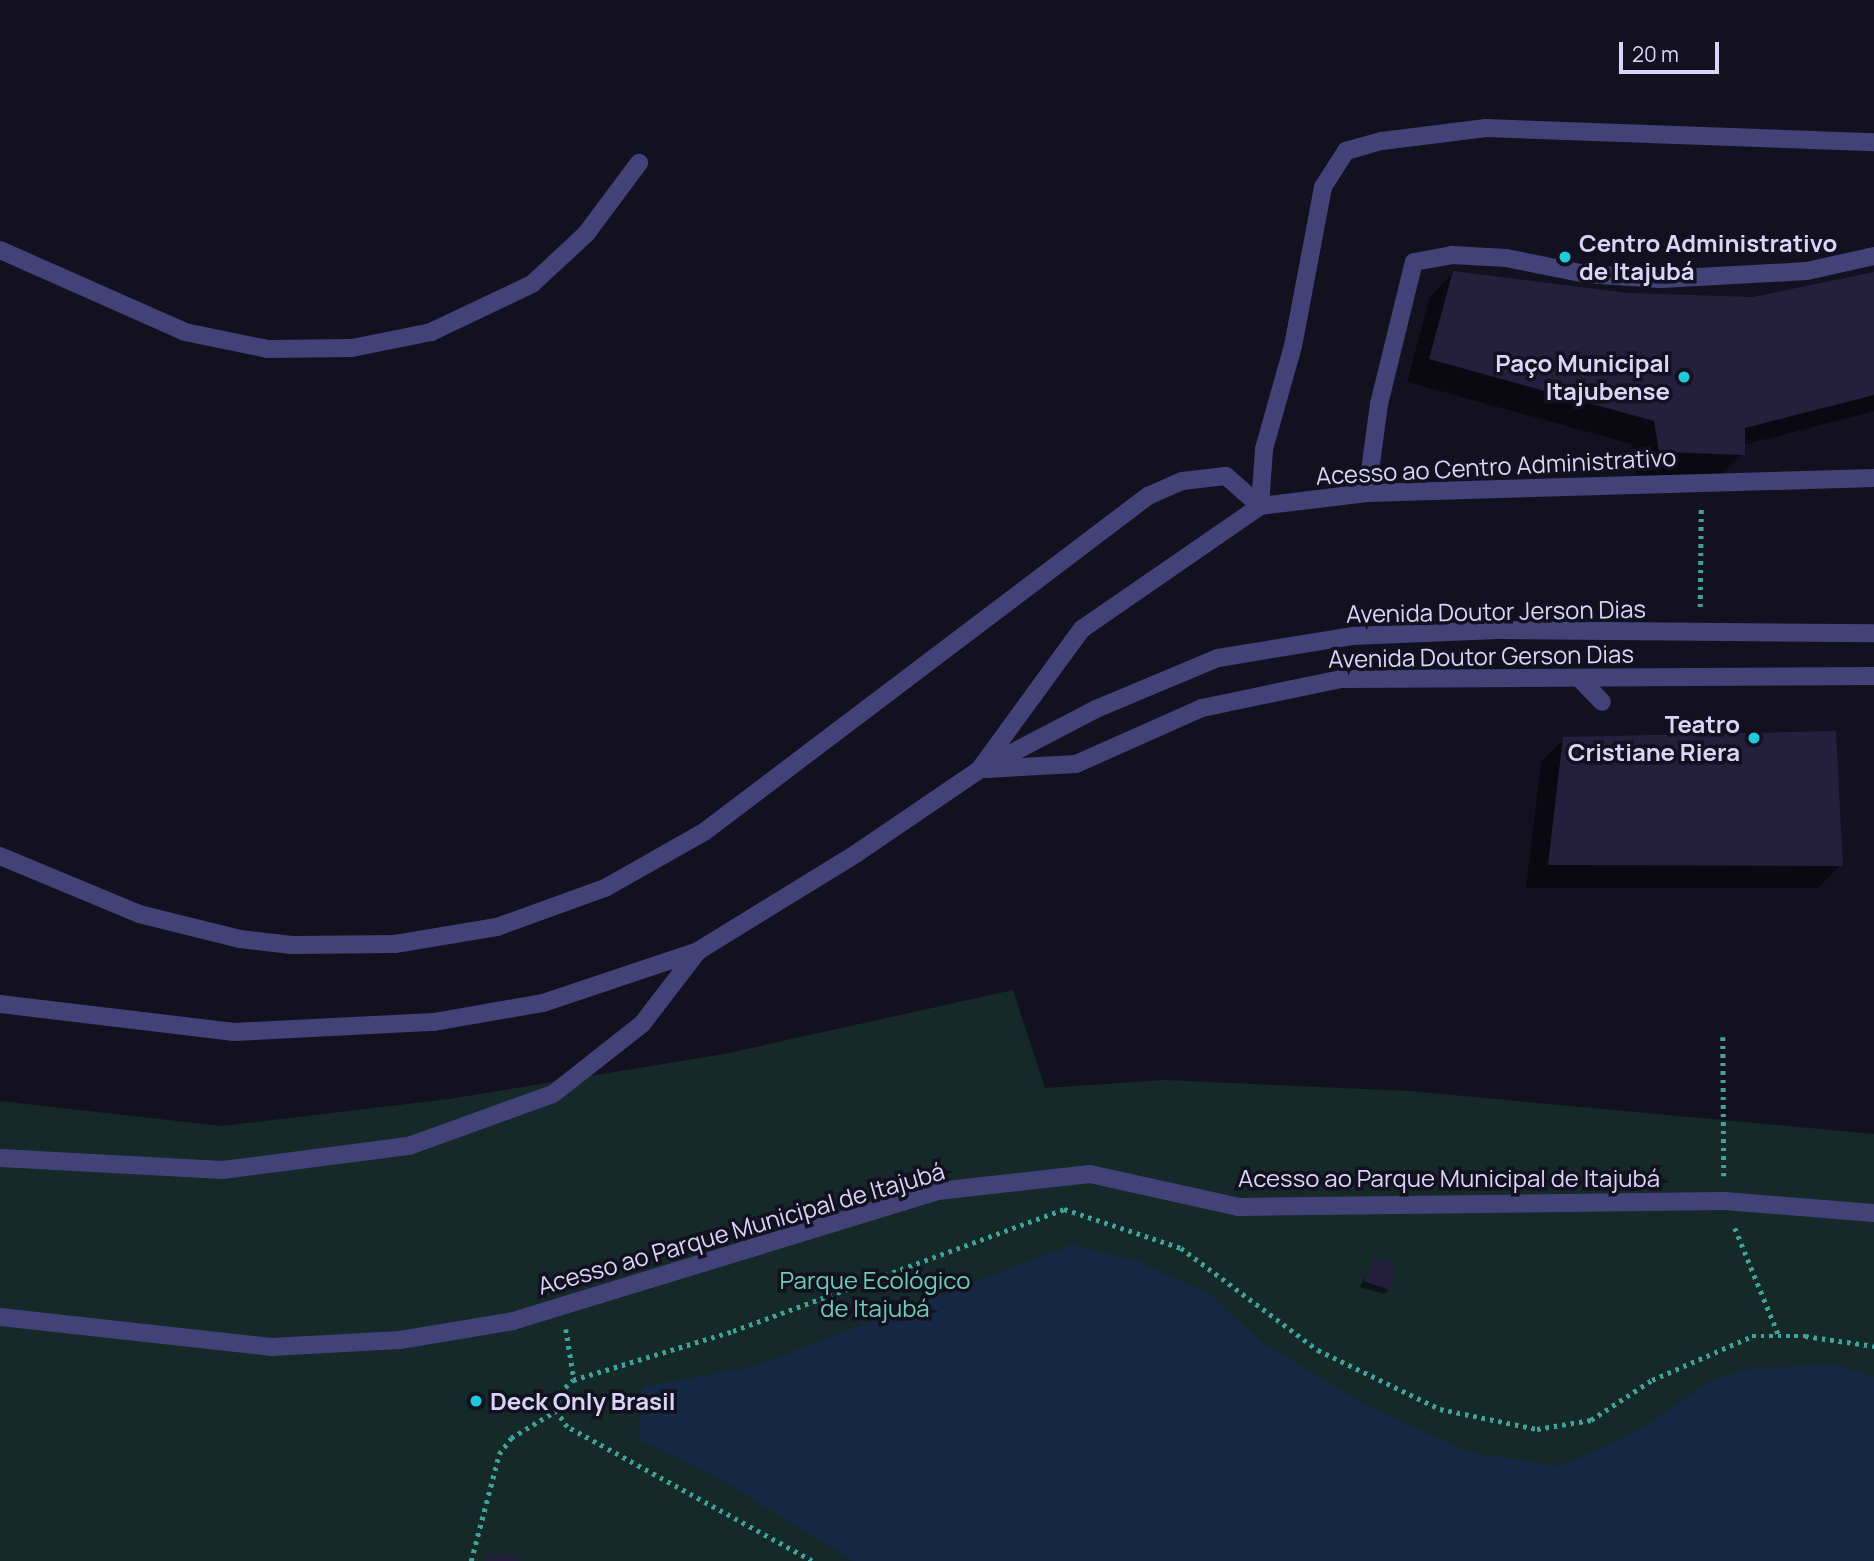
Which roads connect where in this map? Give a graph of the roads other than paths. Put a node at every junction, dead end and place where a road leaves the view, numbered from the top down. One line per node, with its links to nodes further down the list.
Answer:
1 (1874, 142): 7 (street)
2 (639, 163): 3 (street)
3 (0, 250)
4 (1874, 256): 6 (street)
5 (1874, 478): 6 (street, Acesso ao Centro Administrativo)
6 (1367, 493): 7 (street, Acesso ao Centro Administrativo)
7 (1259, 506): 12 (street, Acesso ao Centro Administrativo); 13 (street)
8 (1874, 633): 12 (street, Avenida Doutor Jerson Dias)
9 (1874, 676): 10 (street, Avenida Doutor Gerson Dias)
10 (1579, 678): 11 (street); 12 (street, Avenida Doutor Gerson Dias)
11 (1602, 702)
12 (979, 770): 14 (street)
13 (0, 856)
14 (698, 951): 15 (street); 16 (street)
15 (0, 1004)
16 (0, 1158)
17 (1874, 1213): 18 (street, Acesso ao Parque Municipal de Itajubá)
18 (0, 1317)

